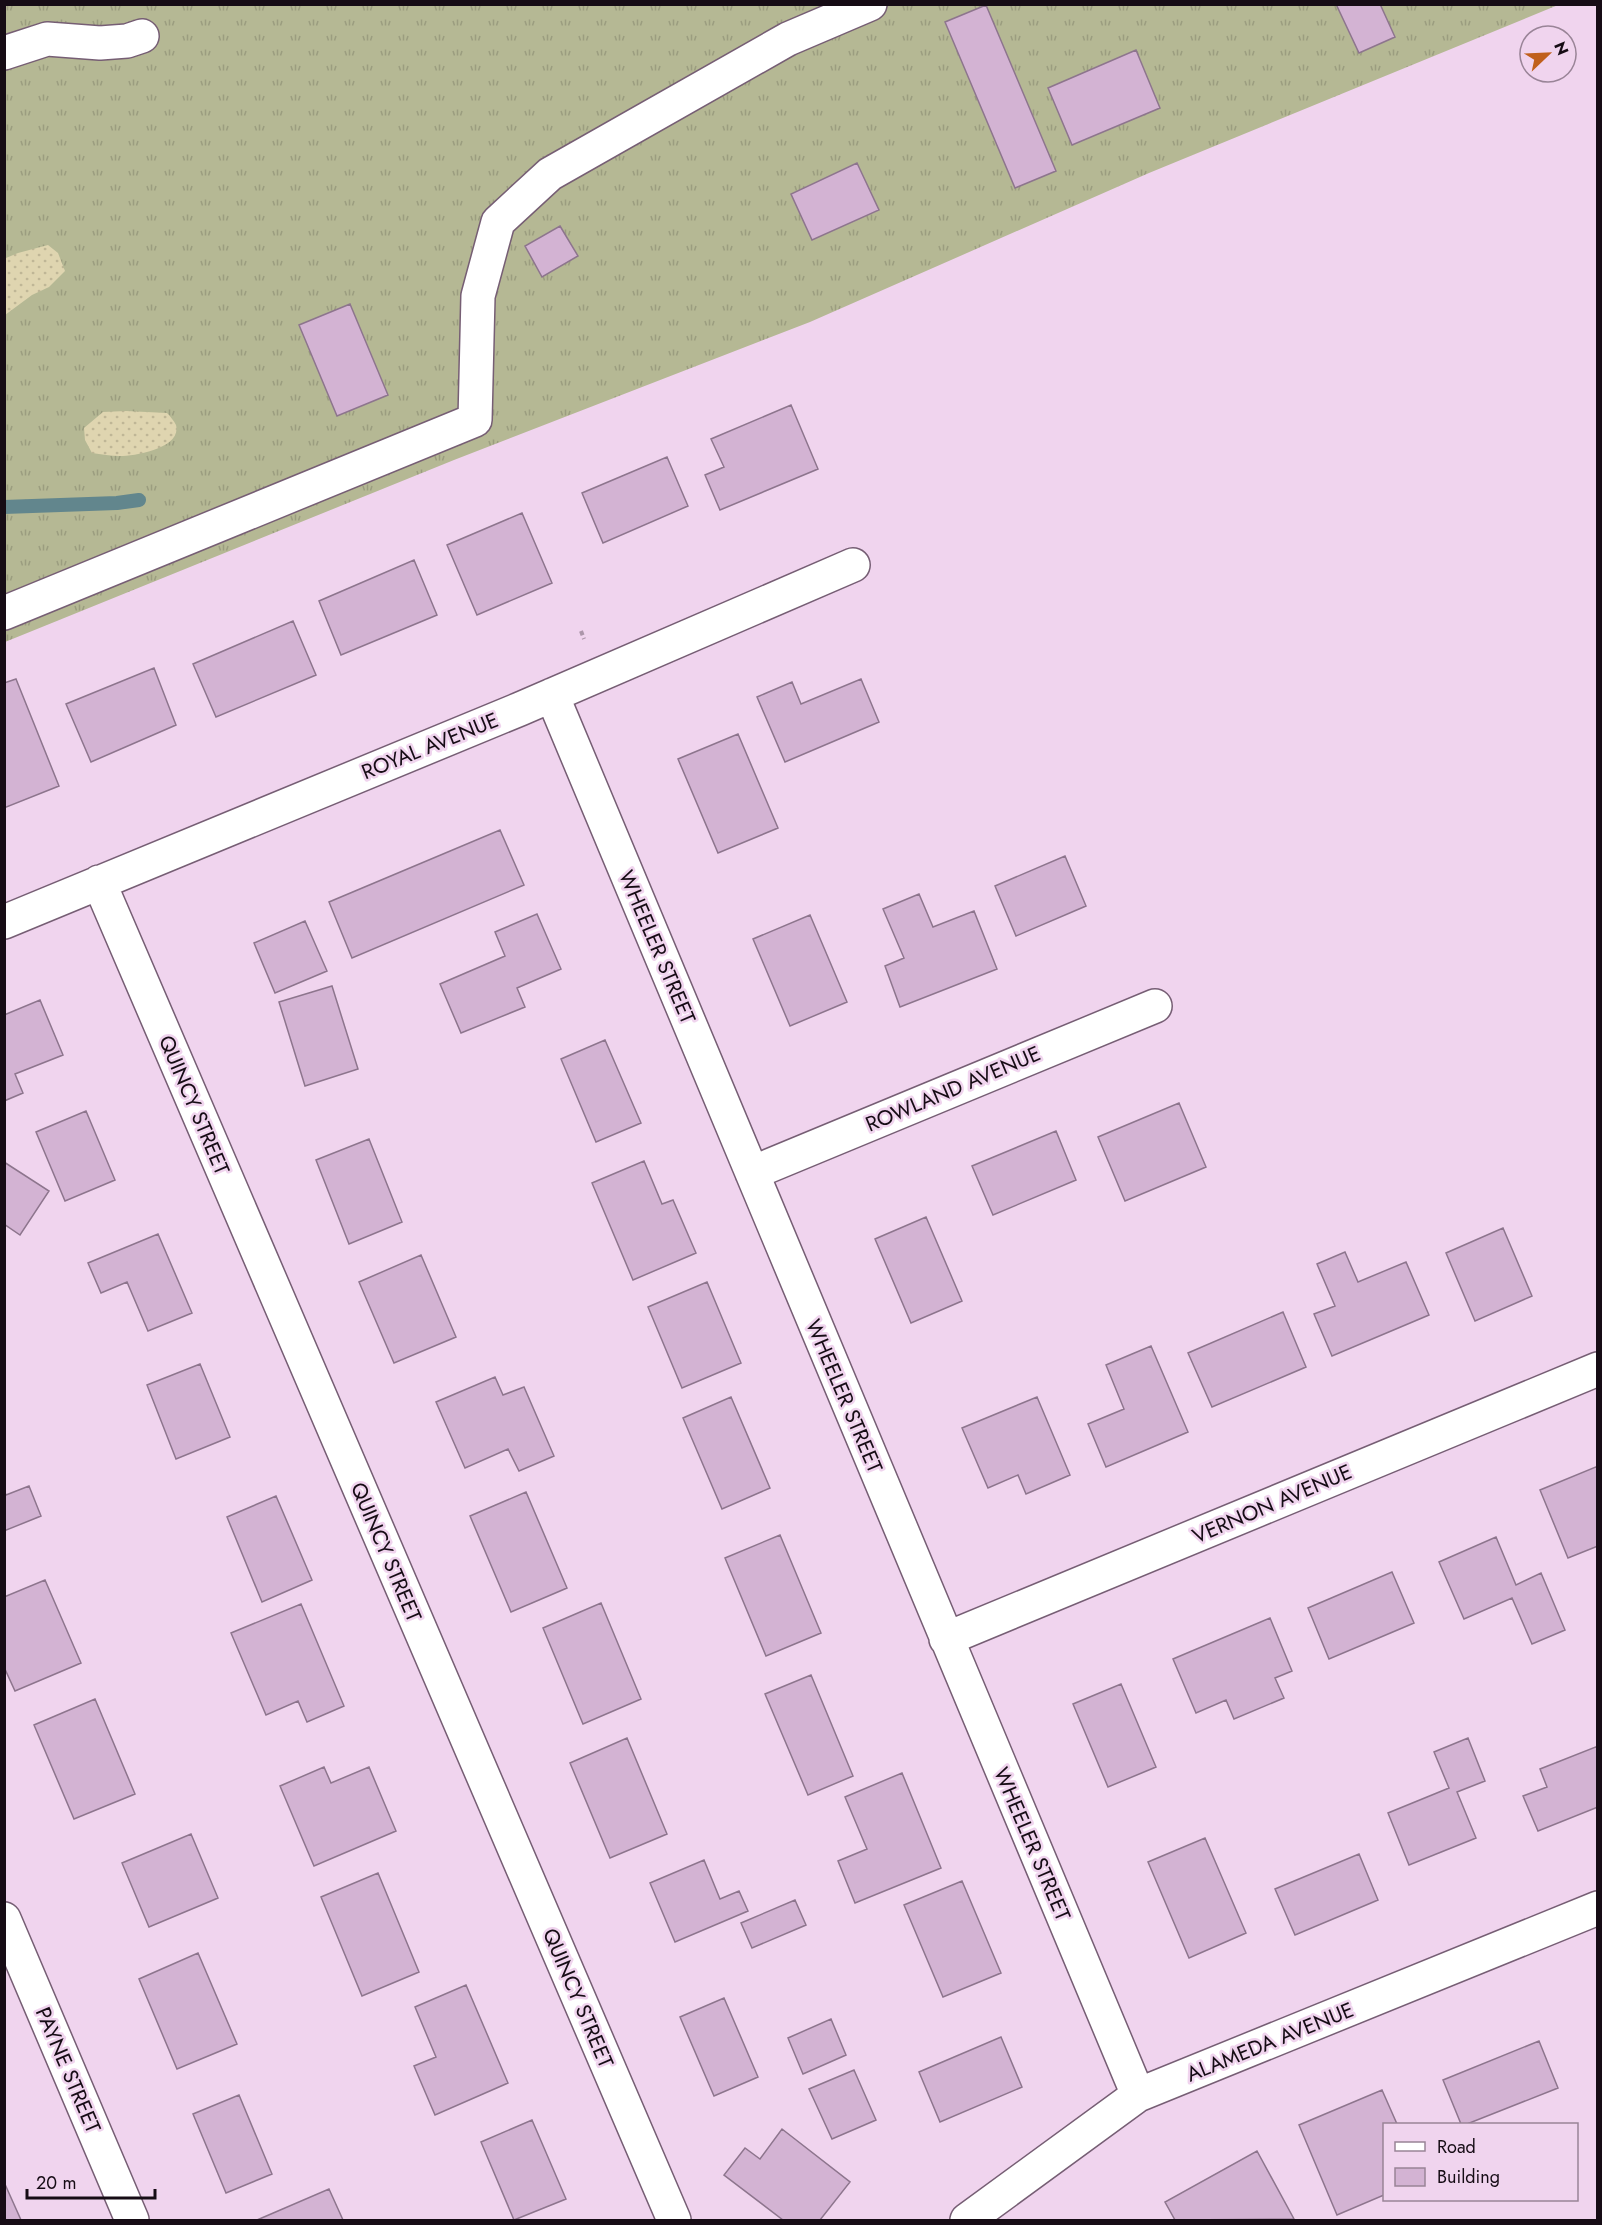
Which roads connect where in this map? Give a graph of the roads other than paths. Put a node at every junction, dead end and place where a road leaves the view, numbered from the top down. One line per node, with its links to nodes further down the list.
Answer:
1 (870, 4): 5 (street)
2 (142, 36): 3 (street)
3 (4, 53)
4 (853, 565): 6 (street, ROYAL AVENUE)
5 (4, 613)
6 (552, 695): 7 (street, ROYAL AVENUE); 10 (street, WHEELER STREET)
7 (99, 882): 8 (street, ROYAL AVENUE); 17 (street, QUINCY STREET)
8 (4, 922)
9 (1155, 1006): 10 (street, ROWLAND AVENUE)
10 (752, 1173): 12 (street, WHEELER STREET)
11 (1598, 1369): 12 (street, VERNON AVENUE)
12 (946, 1639): 15 (street, WHEELER STREET)
13 (1598, 1908): 15 (street, ALAMEDA AVENUE)
14 (4, 1919): 16 (street, PAYNE STREET)
15 (1138, 2095): 18 (street, ALAMEDA AVENUE)
16 (132, 2220)
17 (674, 2220)
18 (967, 2220)

